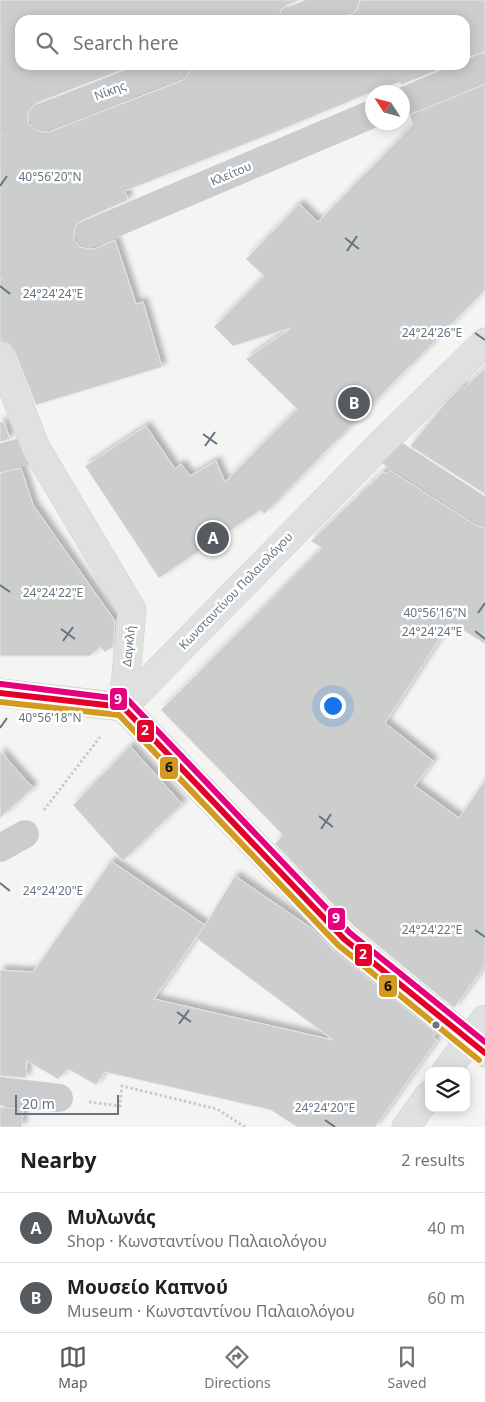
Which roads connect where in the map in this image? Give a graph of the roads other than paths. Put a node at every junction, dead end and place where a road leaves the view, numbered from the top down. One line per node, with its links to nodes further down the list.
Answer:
1 (345, 0): 2 (street)
2 (306, 15)
3 (485, 67): 5 (street)
4 (164, 70): 6 (street, Νίκης)
5 (410, 99)
6 (43, 117)
7 (365, 117): 8 (street, Κλείτου)
8 (89, 234)
9 (485, 342): 11 (street, Κωνσταντίνου Παλαιολόγου)
10 (0, 356): 12 (street, Δαγκλή)
11 (380, 445): 14 (street); 16 (street, Κωνσταντίνου Παλαιολόγου)
12 (36, 448): 13 (street); 16 (street, Δαγκλή)
13 (0, 458)
14 (485, 513)
15 (0, 693): 16 (street)
16 (123, 707): 20 (street)
17 (26, 834): 18 (street)
18 (0, 848)
19 (485, 1020): 20 (street)
20 (477, 1047): 21 (street)
21 (451, 1067)
22 (0, 1092): 23 (street)
23 (58, 1098)
24 (425, 1101): 25 (street)
25 (406, 1127)

